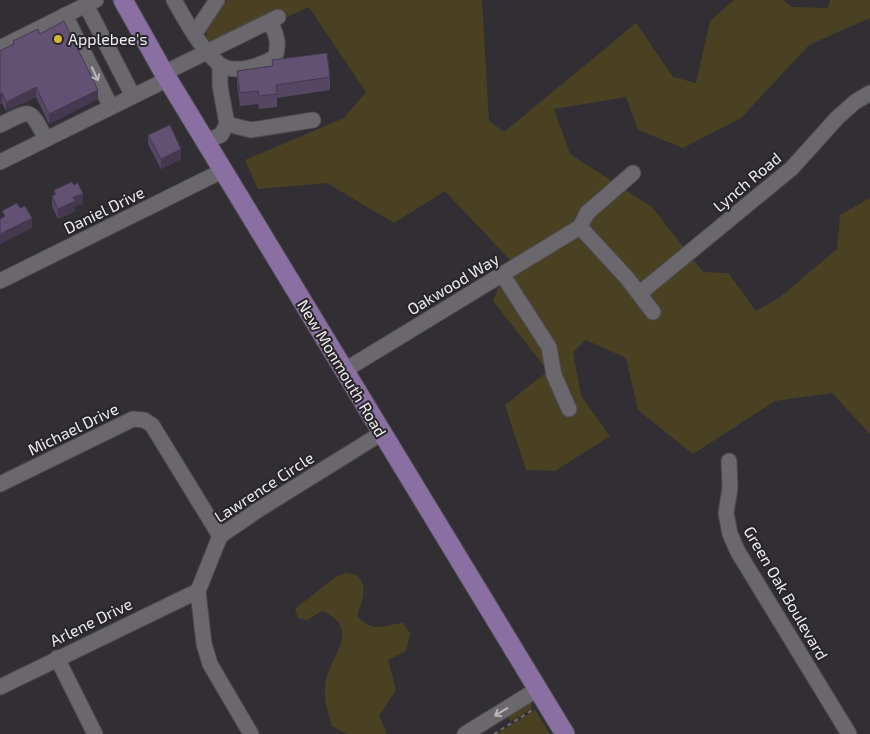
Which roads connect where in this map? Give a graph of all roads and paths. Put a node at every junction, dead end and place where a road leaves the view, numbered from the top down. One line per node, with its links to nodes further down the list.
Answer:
1 (123, 0): 9 (main road, New Monmouth Road)
2 (174, 0): 5 (street)
3 (218, 0): 5 (street)
4 (80, 6): 6 (street); 11 (street); 12 (street, one-way to 12)
5 (195, 33): 7 (street)
6 (0, 48)
7 (208, 51): 8 (street); 8 (street); 9 (street)
8 (220, 65): 14 (street)
9 (166, 76): 11 (street); 17 (main road, New Monmouth Road)
10 (870, 93): 24 (street, Lynch Road)
11 (133, 96): 12 (street)
12 (111, 107): 16 (street)
13 (313, 120): 14 (street)
14 (227, 124): 17 (street)
15 (0, 125): 16 (street)
16 (46, 139): 18 (street)
17 (207, 141): 19 (main road, New Monmouth Road)
18 (0, 161)
19 (224, 170): 23 (street, Daniel Drive); 26 (main road, New Monmouth Road)
20 (633, 173): 21 (street)
21 (580, 227): 22 (street, Oakwood Way); 24 (street)
22 (502, 274): 26 (street, Oakwood Way); 27 (street)
23 (0, 281)
24 (640, 293): 25 (street)
25 (653, 312)
26 (345, 370): 28 (main road, New Monmouth Road)
27 (569, 409)
28 (382, 434): 31 (street, Lawrence Circle); 35 (main road, New Monmouth Road)
29 (729, 461): 41 (street, Green Oak Boulevard)
30 (0, 484): 31 (street, Michael Drive)
31 (220, 536): 32 (street, Lawrence Circle)
32 (198, 591): 33 (street, Arlene Drive); 37 (street, Lawrence Circle)
33 (57, 658): 34 (street, Arlene Drive); 36 (street)
34 (0, 687)
35 (537, 699): 38 (street, one-way to 38); 39 (path); 40 (main road, New Monmouth Road)
36 (94, 734)
37 (251, 734)
38 (465, 734)
39 (494, 734)
40 (565, 734)
41 (849, 734)

